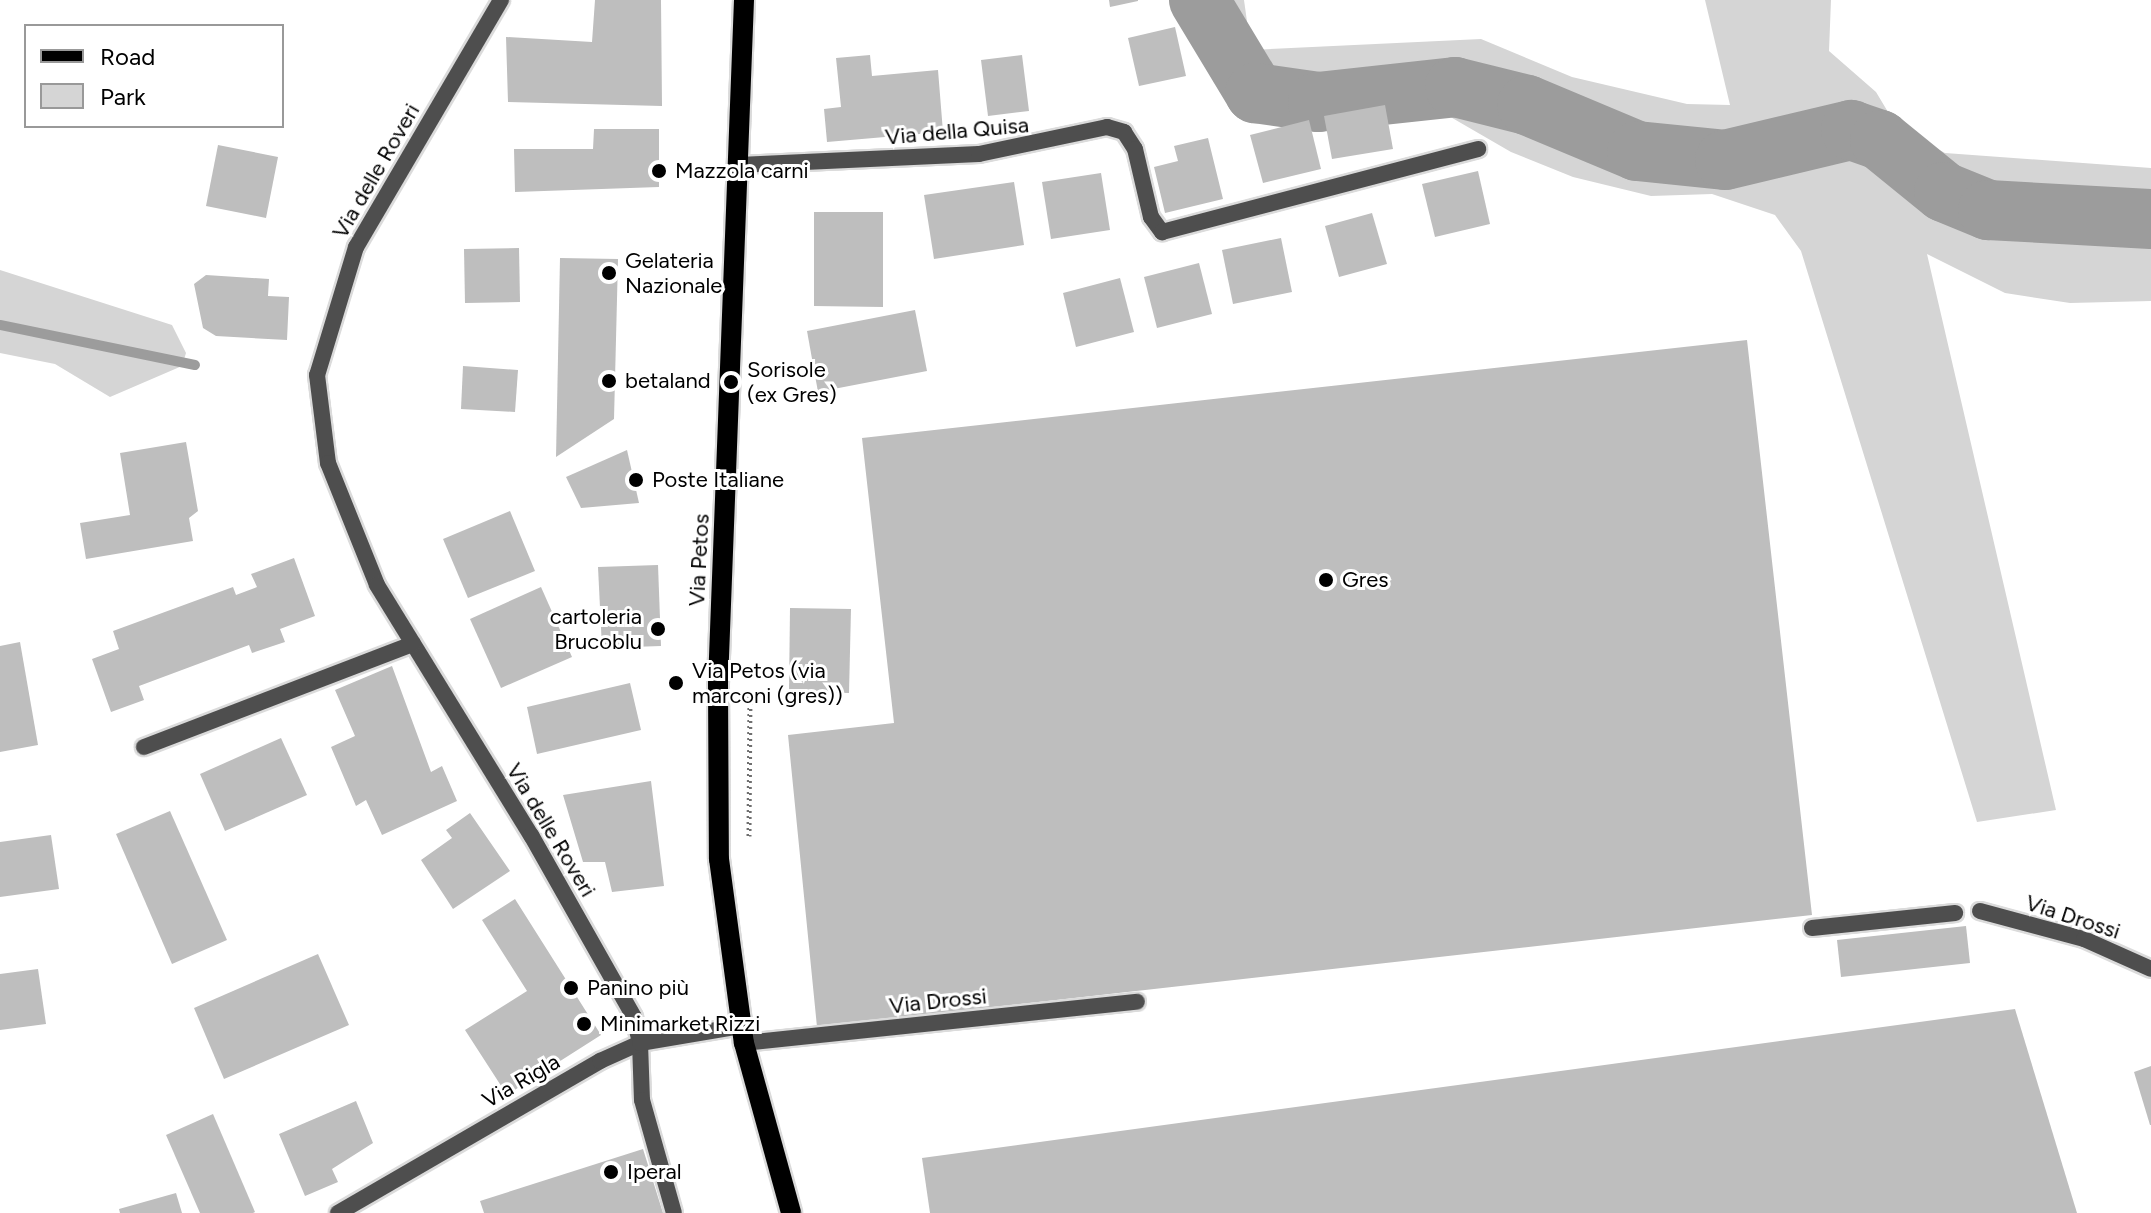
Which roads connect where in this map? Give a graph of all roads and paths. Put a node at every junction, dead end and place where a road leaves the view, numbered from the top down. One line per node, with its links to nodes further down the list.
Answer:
1 (501, 0): 5 (street, Via delle Roveri)
2 (744, 0): 4 (main road, Via Petos)
3 (1478, 149): 4 (street, Via della Quisa)
4 (739, 165): 14 (main road, Via Petos)
5 (413, 644): 7 (street); 15 (street, Via delle Roveri)
6 (750, 688): 8 (path)
7 (144, 747)
8 (749, 848)
9 (1980, 911): 12 (street, Via Drossi)
10 (1955, 913): 11 (street)
11 (1812, 928)
12 (2151, 969)
13 (1137, 1002): 14 (street, Via Drossi)
14 (743, 1034): 15 (street, Via Rigla); 18 (main road, Via Petos)
15 (640, 1043): 16 (street, Via Rigla); 17 (street, Via delle Roveri)
16 (338, 1213)
17 (674, 1213)
18 (791, 1213)

